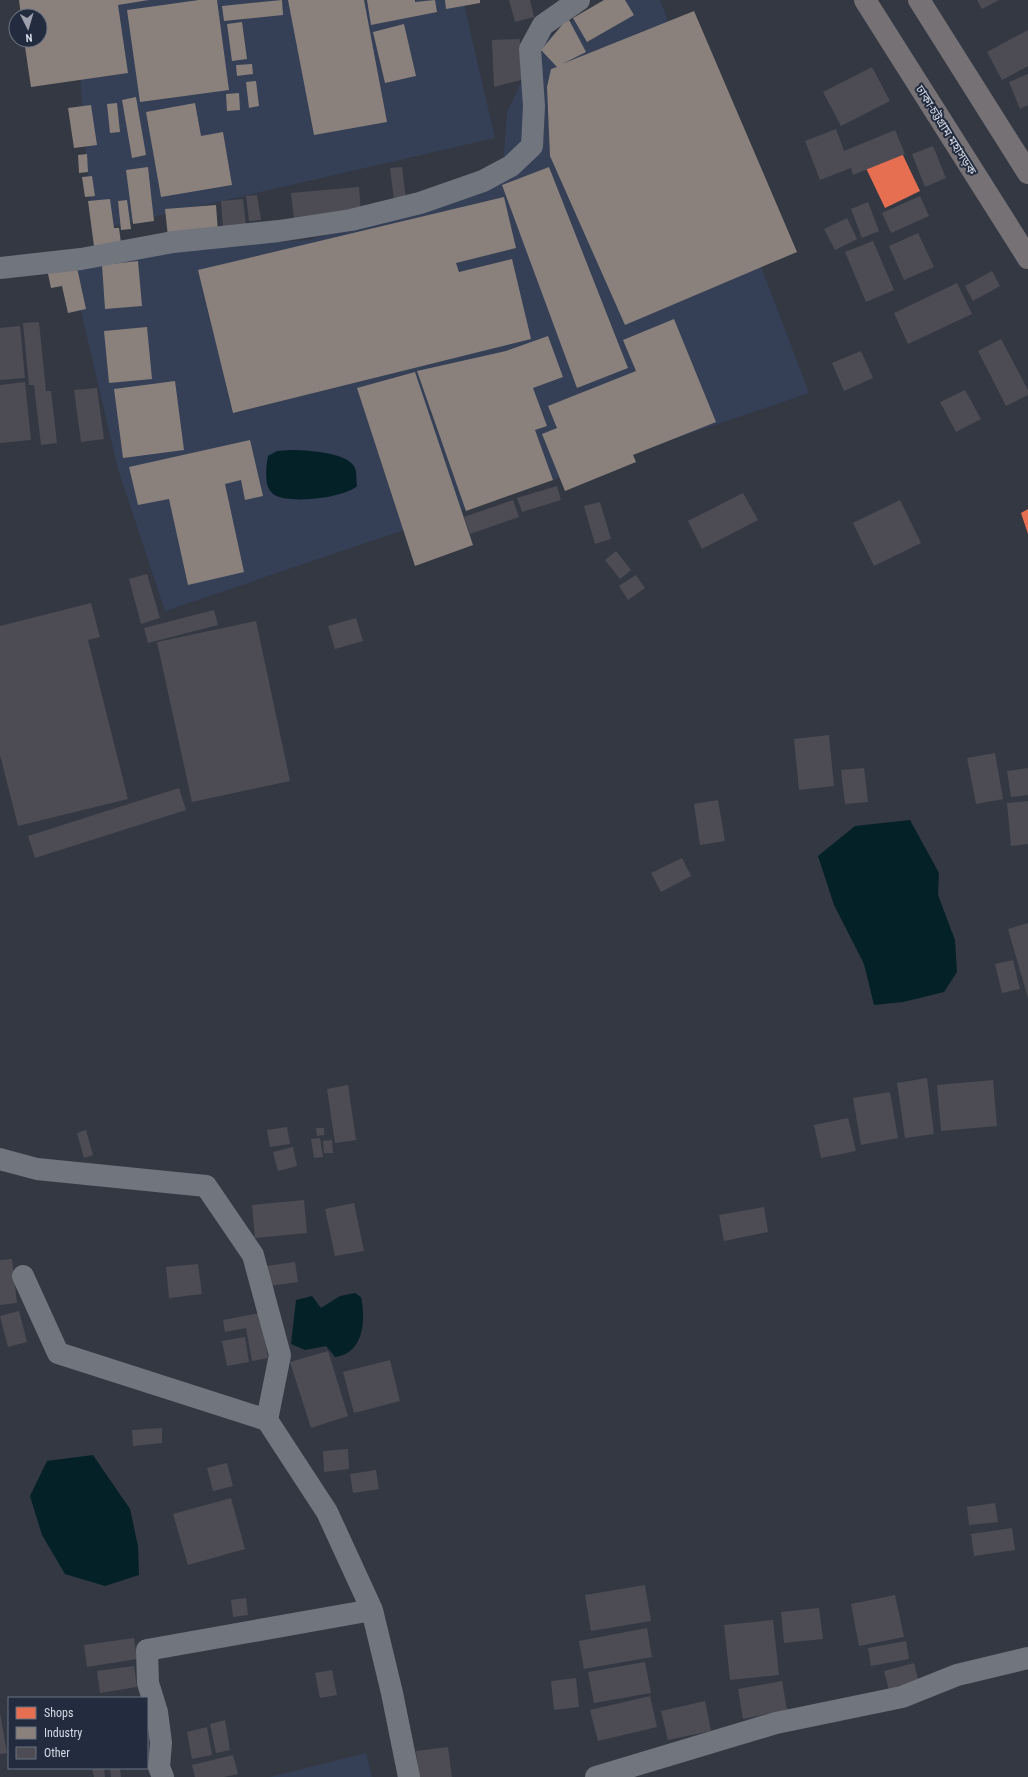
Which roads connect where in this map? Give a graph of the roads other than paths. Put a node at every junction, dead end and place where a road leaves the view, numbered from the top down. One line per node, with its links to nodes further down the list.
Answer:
1 (579, 0): 6 (street)
2 (865, 0): 5 (highway, ঢাকা-চট্টগ্রাম মহাসড়ক)
3 (919, 0): 4 (highway)
4 (1028, 173)
5 (1028, 258)
6 (0, 268)
7 (0, 1159): 9 (street)
8 (23, 1276): 9 (street)
9 (267, 1420): 10 (street)
10 (372, 1610): 12 (street); 13 (street)
11 (1028, 1658): 14 (street)
12 (163, 1777)
13 (409, 1777)
14 (596, 1777)

